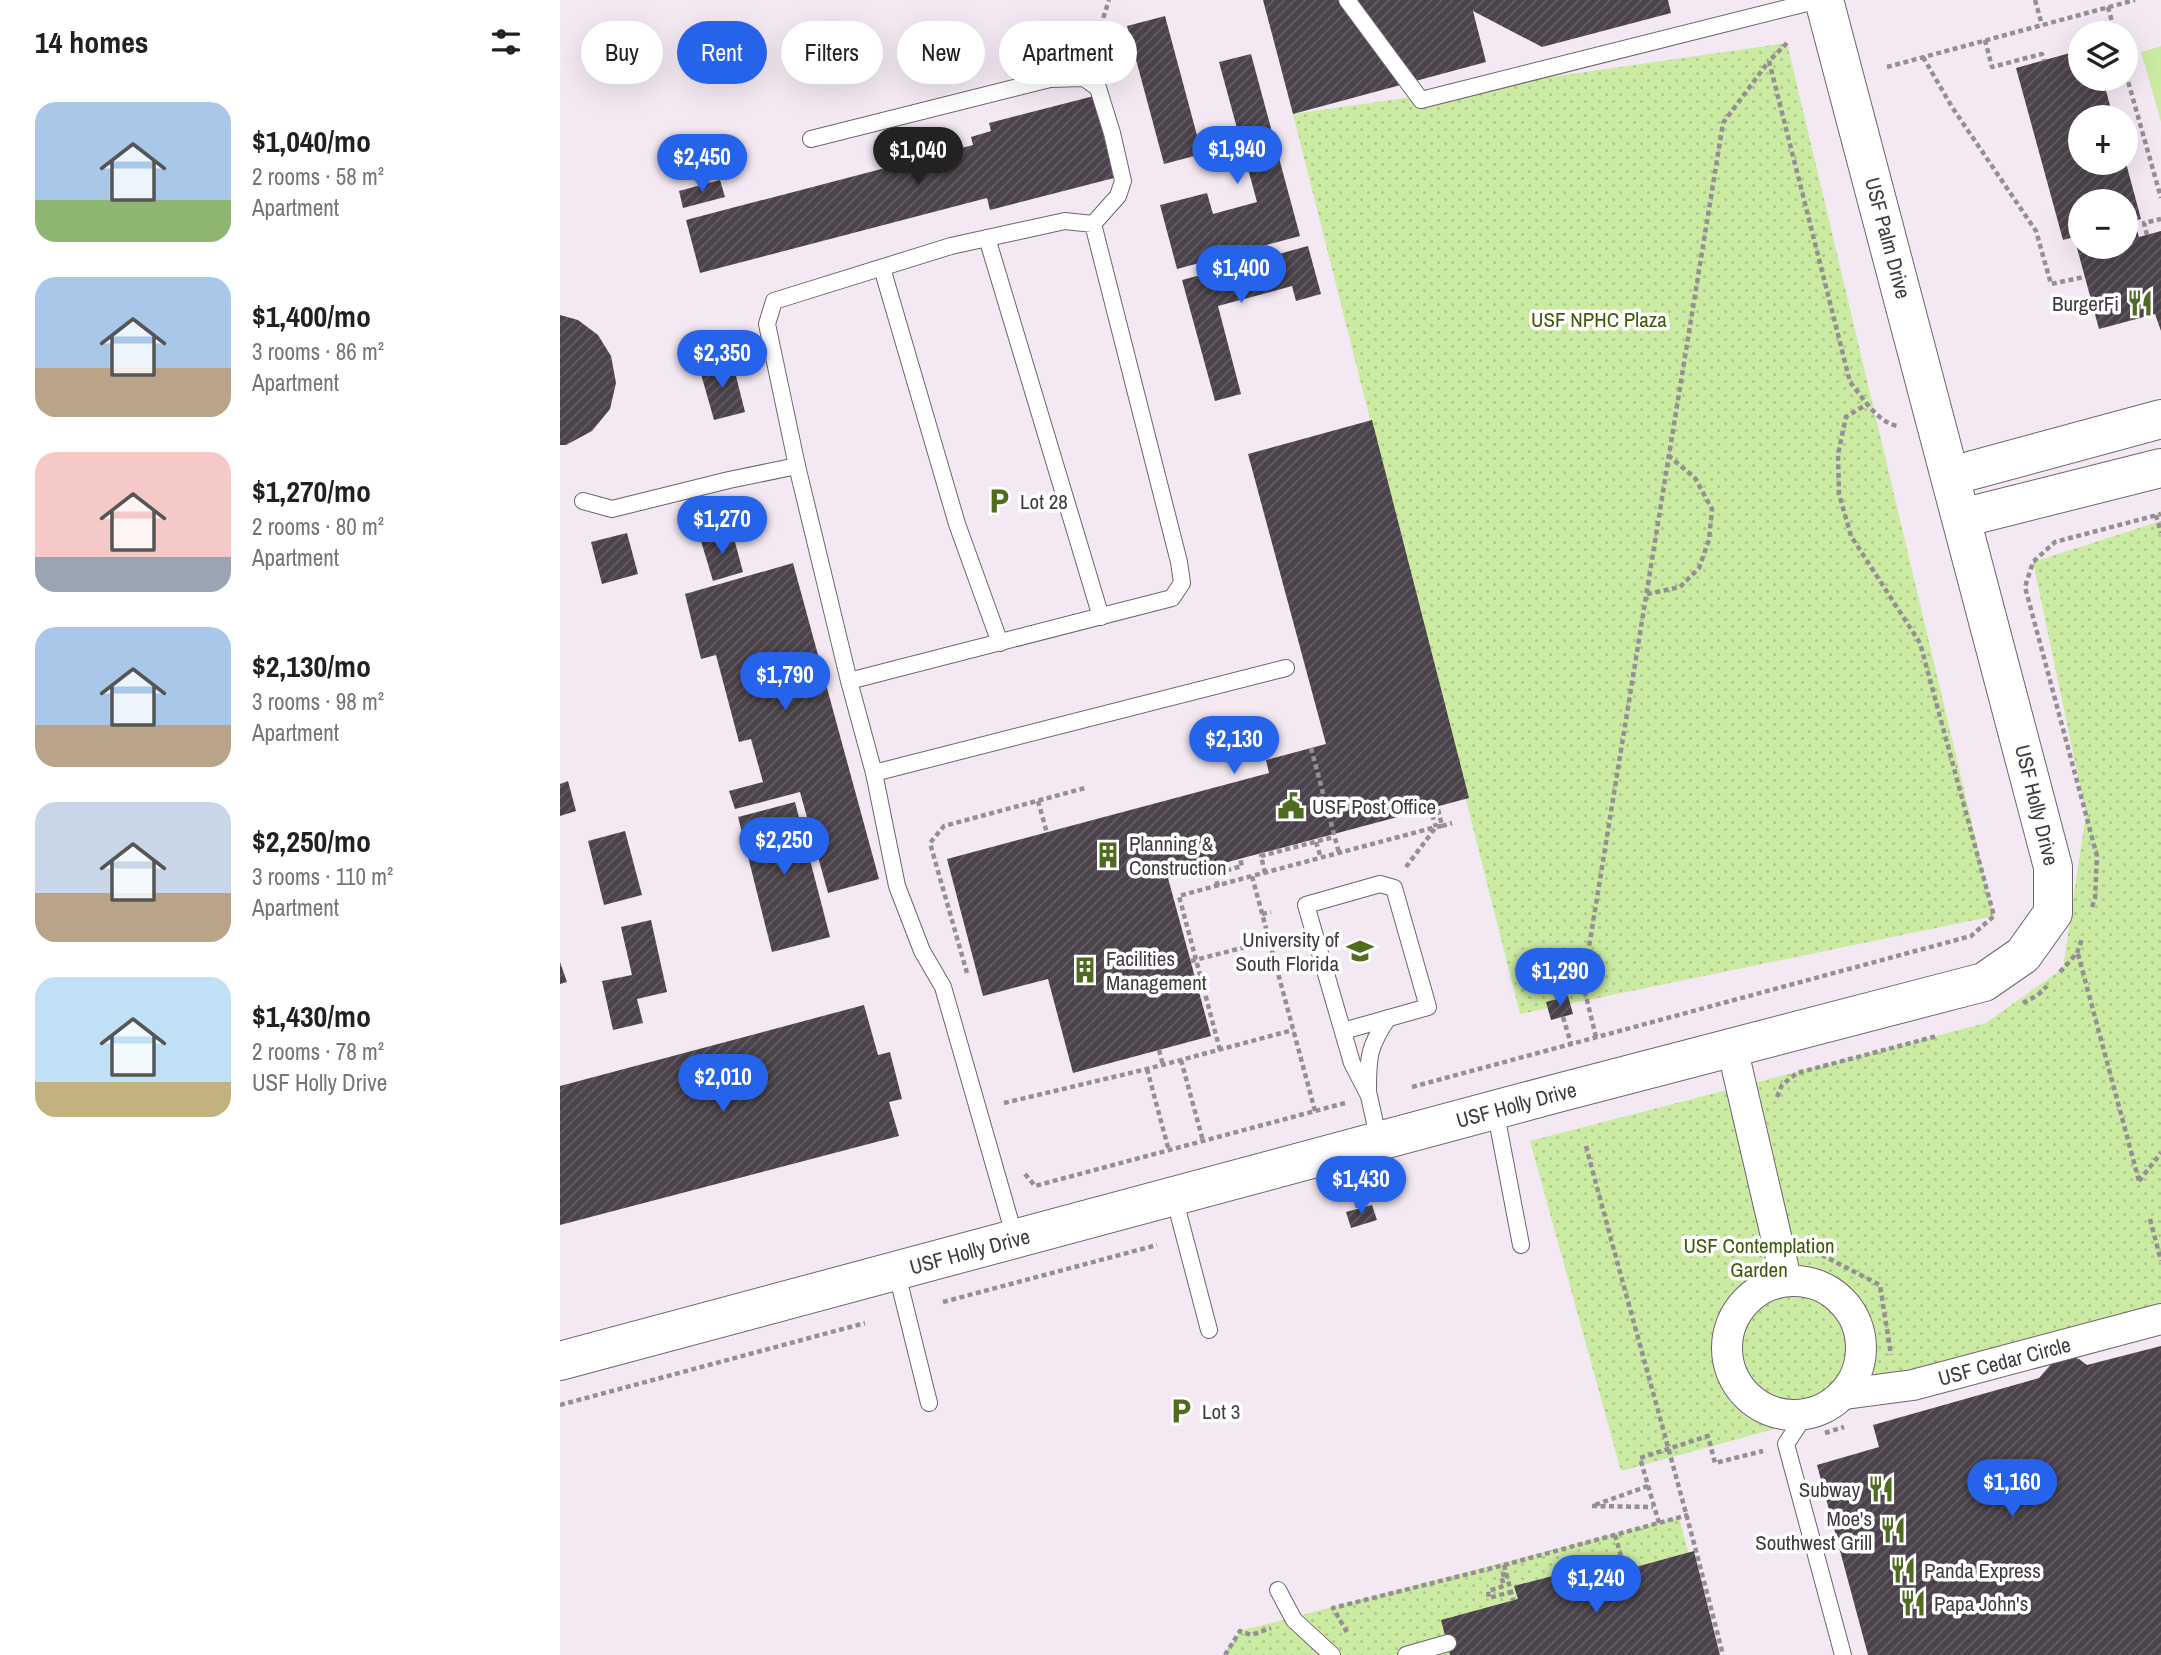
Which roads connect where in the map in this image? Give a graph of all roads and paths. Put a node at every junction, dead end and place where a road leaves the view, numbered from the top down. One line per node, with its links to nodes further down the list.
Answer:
1 (1109, 0): 7 (path)
2 (1347, 0): 3 (lane)
3 (1822, 0): 31 (street, USF Palm Drive)
4 (2035, 0): 9 (path)
5 (2136, 0): 6 (path)
6 (2108, 8): 8 (path); 9 (path)
7 (1102, 21)
8 (2112, 21)
9 (2042, 25): 10 (path)
10 (1985, 40): 12 (path); 14 (path)
11 (1787, 43): 13 (path)
12 (1923, 57): 15 (path); 24 (path)
13 (1769, 61): 25 (path); 28 (path)
14 (2044, 61)
15 (1887, 66)
16 (2131, 91): 18 (path)
17 (811, 139): 20 (lane)
18 (2161, 198)
19 (2161, 219): 21 (path)
20 (1093, 224): 22 (lane); 38 (lane)
21 (2147, 234)
22 (987, 238): 23 (lane); 38 (lane)
23 (882, 268): 29 (lane); 39 (lane)
24 (2084, 277)
25 (1867, 404): 27 (path); 69 (path)
26 (2161, 419): 31 (street)
27 (1899, 426)
28 (1669, 456): 37 (path); 37 (path)
29 (797, 466): 32 (lane); 41 (lane)
30 (2161, 468): 34 (street)
31 (1951, 476): 34 (street, USF Holly Drive)
32 (583, 501)
33 (2159, 514): 35 (path); 36 (path)
34 (1962, 519): 71 (street, USF Holly Drive)
35 (2161, 533)
36 (2033, 562)
37 (1647, 594): 69 (path)
38 (1101, 617): 39 (lane)
39 (1000, 643): 41 (lane)
40 (1286, 668): 43 (lane)
41 (849, 681): 43 (lane)
42 (1311, 748): 50 (path)
43 (874, 773): 94 (lane)
44 (1086, 788): 45 (path)
45 (1038, 801): 49 (path); 64 (path)
46 (1434, 809): 48 (path)
47 (1452, 823): 48 (path)
48 (1439, 827): 55 (path)
49 (1047, 833)
50 (1334, 836): 51 (path); 52 (path)
51 (1316, 840): 53 (path); 56 (path)
52 (1339, 853)
53 (1321, 858)
54 (1240, 859): 58 (path)
55 (1406, 867)
56 (1265, 873)
57 (1252, 876): 58 (path)
58 (1218, 886): 63 (path)
59 (1271, 912): 60 (path)
60 (1262, 914)
61 (1269, 940): 63 (path)
62 (2077, 953): 88 (path)
63 (1193, 961): 73 (path)
64 (971, 986)
65 (1563, 1017): 70 (path)
66 (1388, 1018): 68 (lane); 68 (lane); 79 (lane)
67 (1293, 1030): 73 (path)
68 (1343, 1031): 79 (lane)
69 (1596, 1037): 70 (path)
70 (1570, 1044): 77 (path)
71 (1732, 1047): 82 (street, USF Holly Drive); 99 (street)
72 (1159, 1050): 75 (path)
73 (1220, 1050): 74 (path)
74 (1181, 1060): 75 (path); 84 (path)
75 (1163, 1065): 76 (path)
76 (1147, 1069): 80 (path); 87 (path)
77 (1412, 1087)
78 (1000, 1090): 80 (path)
79 (1368, 1096): 85 (lane)
80 (1004, 1103): 83 (path)
81 (1345, 1103): 84 (path)
82 (1495, 1110): 85 (street, USF Holly Drive); 96 (lane)
83 (1007, 1114)
84 (1203, 1141): 87 (path)
85 (1380, 1141): 91 (street, USF Holly Drive)
86 (1586, 1146): 109 (path)
87 (1169, 1150): 89 (path)
88 (2161, 1153)
89 (1022, 1167)
90 (1353, 1186): 92 (path)
91 (1174, 1197): 94 (street, USF Holly Drive); 103 (lane)
92 (1359, 1209)
93 (2150, 1219): 97 (path)
94 (1015, 1238): 98 (street, USF Holly Drive)
95 (1157, 1245): 100 (path)
96 (1521, 1245)
97 (2161, 1261)
98 (896, 1269): 104 (street, USF Holly Drive); 106 (lane)
99 (1786, 1279): 105 (street); 108 (street)
100 (943, 1302)
101 (2161, 1319): 105 (street, USF Cedar Circle)
102 (865, 1323): 107 (path)
103 (1209, 1330)
104 (560, 1361)
105 (1844, 1394): 108 (street, USF Cedar Circle)
106 (929, 1403)
107 (560, 1405)
108 (1805, 1415): 129 (lane)
109 (1667, 1449): 110 (path); 111 (path); 113 (path)
110 (1763, 1451)
111 (1648, 1486): 112 (path); 112 (path)
112 (1653, 1507): 114 (path)
113 (1688, 1515): 114 (path); 128 (path)
114 (1659, 1523): 115 (path)
115 (1615, 1535): 116 (path); 117 (path)
116 (1504, 1565): 118 (path); 123 (path)
117 (1625, 1570)
118 (1506, 1574): 120 (path); 120 (path)
119 (1278, 1590): 126 (lane)
120 (1511, 1592): 121 (path)
121 (1513, 1600)
122 (1237, 1638): 125 (path)
123 (1353, 1643)
124 (1447, 1643): 127 (lane)
125 (1224, 1655)
126 (1332, 1655)
127 (1406, 1655)
128 (1723, 1655)
129 (1843, 1655)

